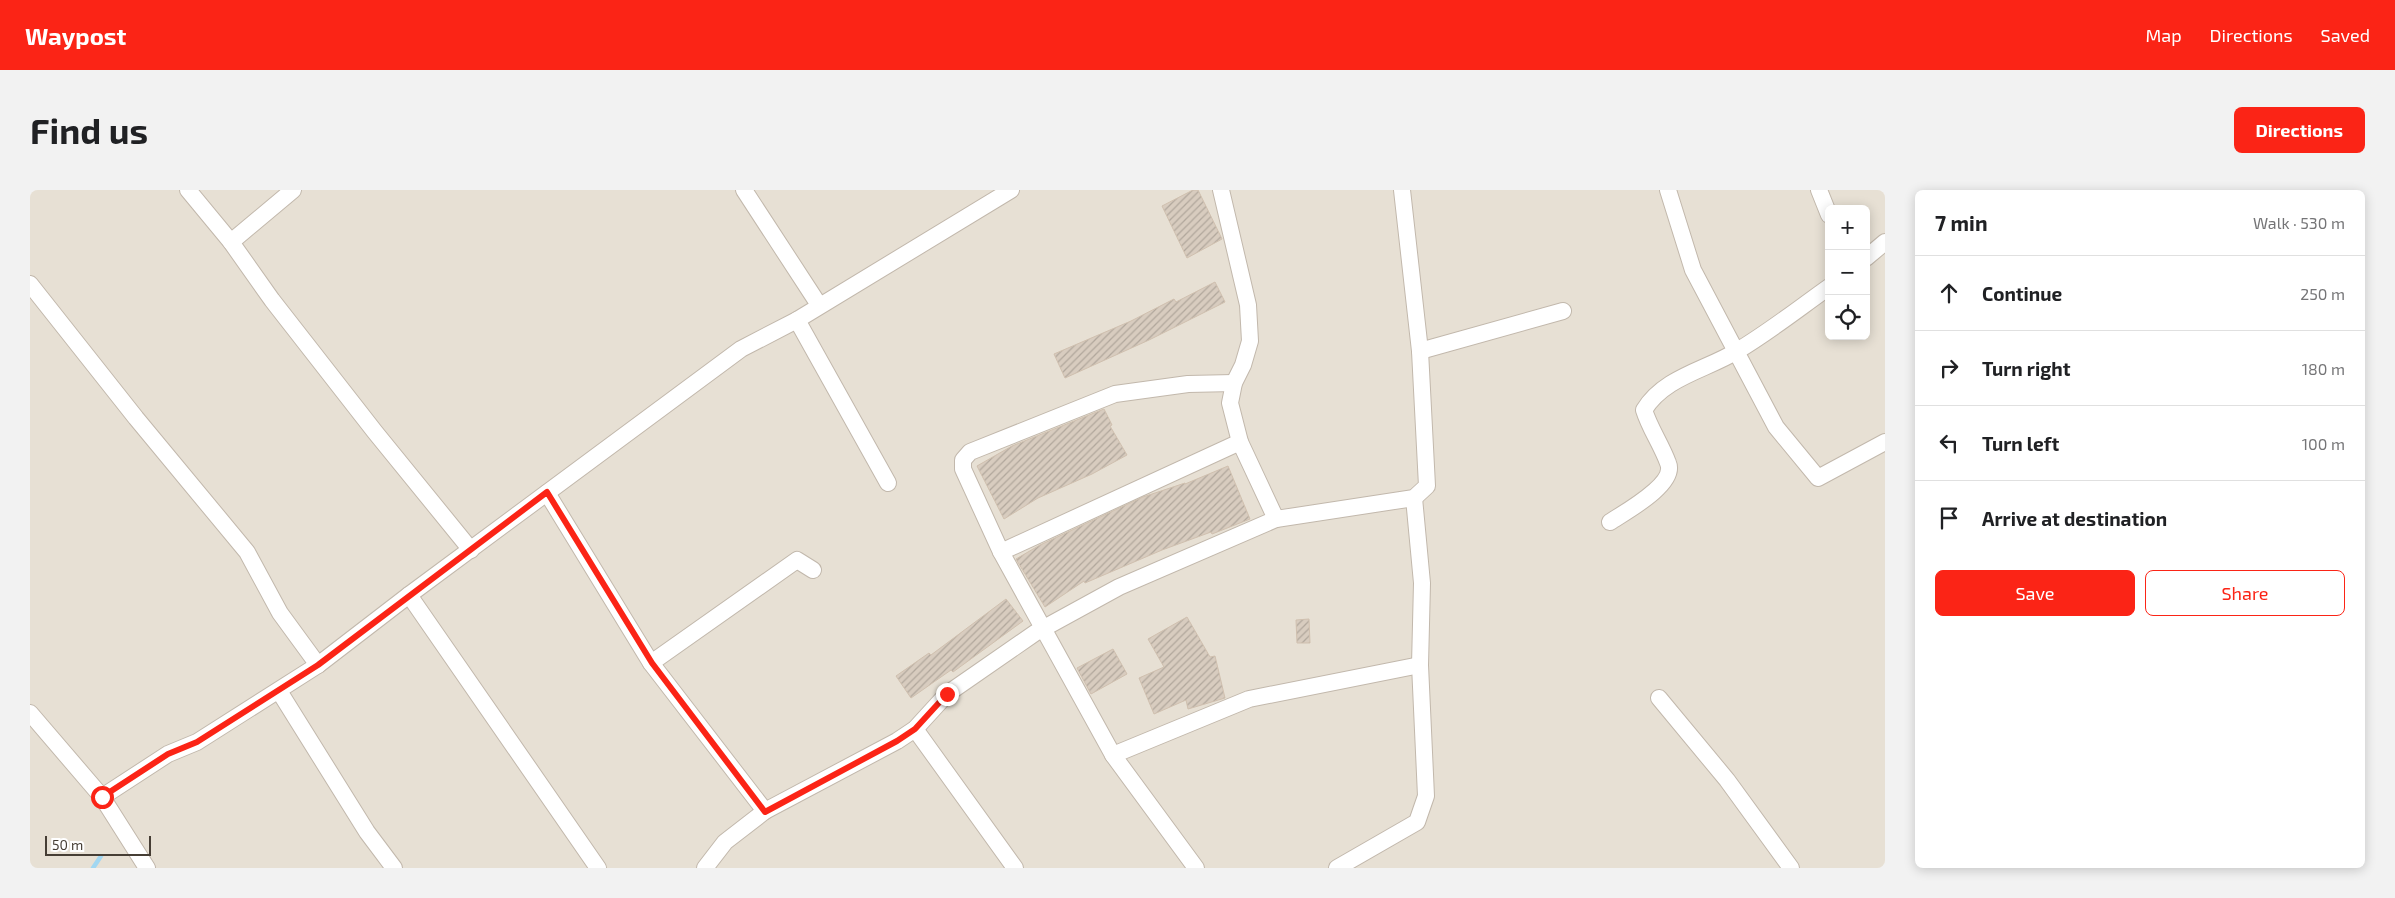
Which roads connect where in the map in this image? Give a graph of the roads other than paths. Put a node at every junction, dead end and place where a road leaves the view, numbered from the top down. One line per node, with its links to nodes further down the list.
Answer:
1 (188, 190): 10 (street)
2 (293, 190): 10 (street)
3 (744, 190): 15 (street)
4 (1011, 190): 15 (street)
5 (1221, 190): 20 (street)
6 (1402, 190): 18 (street)
7 (1668, 190): 19 (street)
8 (1819, 190): 9 (street)
9 (1825, 205)
10 (231, 242): 28 (street)
11 (1885, 242): 12 (street)
12 (1870, 255)
13 (30, 284): 34 (street)
14 (1825, 291): 19 (street)
15 (819, 305): 17 (street)
16 (1563, 311): 18 (street)
17 (796, 320): 23 (street); 24 (street)
18 (1420, 351): 25 (street)
19 (1737, 351): 22 (street); 27 (street)
20 (1234, 383): 21 (street); 29 (street)
21 (1240, 442): 26 (street); 29 (street)
22 (1885, 442)
23 (888, 483)
24 (547, 492): 28 (street); 33 (street)
25 (1414, 498): 26 (street); 35 (street)
26 (1276, 518): 32 (street)
27 (1610, 522)
28 (471, 550): 31 (street)
29 (1001, 552): 32 (street)
30 (813, 570): 33 (street)
31 (409, 595): 34 (street); 45 (street)
32 (1044, 627): 39 (street); 40 (street)
33 (652, 663): 42 (street)
34 (318, 665): 36 (street)
35 (1420, 665): 40 (street); 49 (street)
36 (279, 691): 41 (street); 44 (street)
37 (1659, 698): 50 (street)
38 (30, 714): 41 (street)
39 (915, 729): 42 (street); 47 (street)
40 (1113, 755): 48 (street)
41 (97, 792): 43 (street)
42 (765, 812): 46 (street)
43 (147, 868)
44 (394, 868)
45 (598, 868)
46 (705, 868)
47 (1015, 868)
48 (1196, 868)
49 (1337, 868)
50 (1791, 868)

